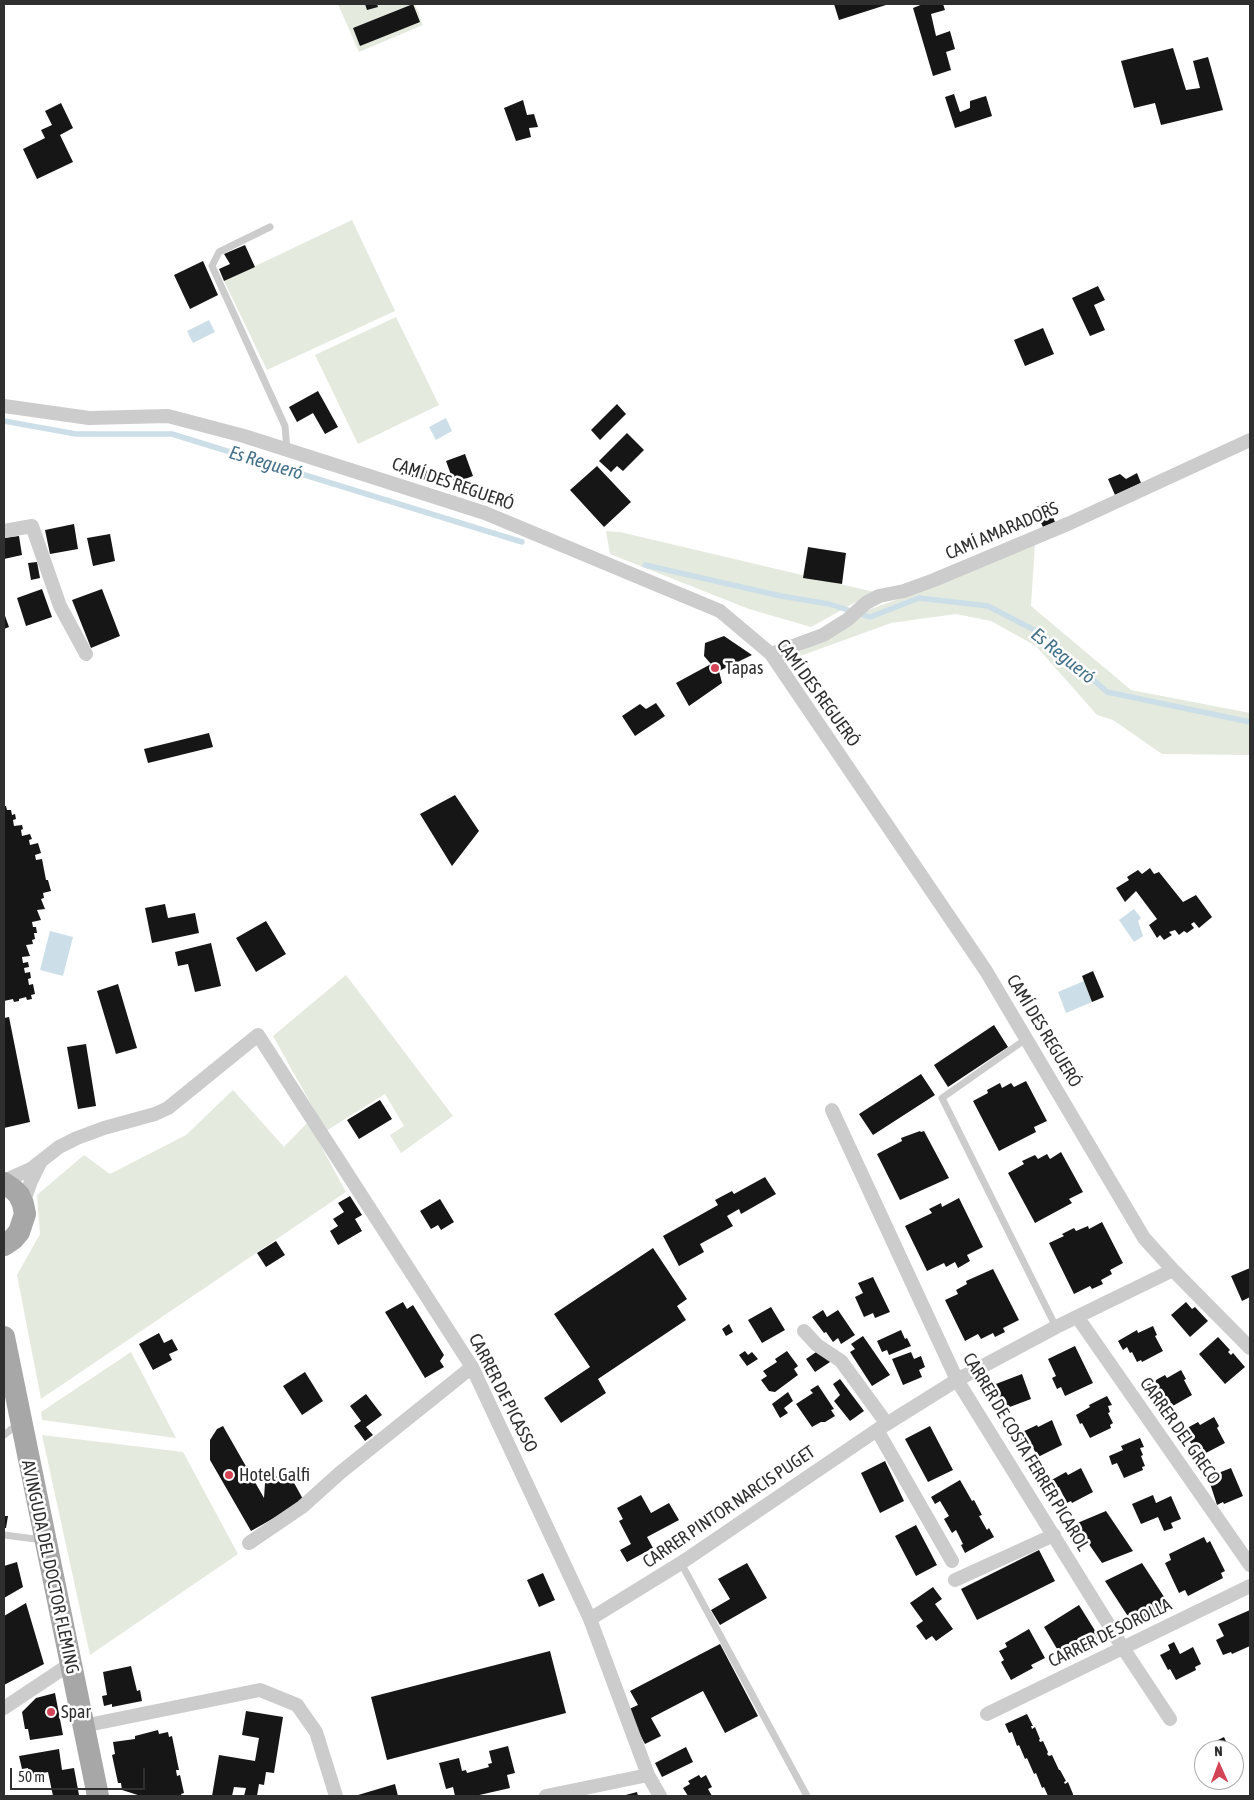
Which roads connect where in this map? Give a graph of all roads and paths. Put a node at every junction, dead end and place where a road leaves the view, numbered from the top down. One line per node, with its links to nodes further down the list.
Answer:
1 (270, 227): 4 (lane)
2 (4, 406): 4 (street, CAMÍ DES REGUERÓ)
3 (1250, 440): 7 (street, CAMÍ AMARADORS)
4 (287, 450): 7 (street, CAMÍ DES REGUERÓ)
5 (4, 531): 6 (street)
6 (86, 654)
7 (771, 654): 8 (street, CAMÍ DES REGUERÓ)
8 (1027, 1038): 15 (street, CAMÍ DES REGUERÓ); 17 (lane)
9 (832, 1110): 22 (street, CARRER DE COSTA FERRER PICAROL)
10 (40, 1162): 11 (street); 12 (street); 21 (street, CARRER DE PICASSO)
11 (4, 1182): 12 (main road)
12 (23, 1204): 13 (main road)
13 (4, 1244): 14 (main road)
14 (4, 1249)
15 (1172, 1270): 16 (street, CARRER PINTOR NARCIS PUGET); 20 (street, CAMÍ DES REGUERÓ)
16 (1078, 1318): 17 (street, CARRER PINTOR NARCIS PUGET); 31 (street, CARRER DEL GRECO)
17 (1056, 1327): 22 (street, CARRER PINTOR NARCIS PUGET)
18 (804, 1331): 23 (street)
19 (4, 1343): 24 (main road, AVINGUDA DEL DOCTOR FLEMING)
20 (1250, 1348)
21 (472, 1367): 28 (street); 34 (street, CARRER DE PICASSO)
22 (958, 1380): 23 (street, CARRER PINTOR NARCIS PUGET); 26 (street, CARRER DE COSTA FERRER PICAROL)
23 (882, 1427): 29 (street); 30 (street, CARRER PINTOR NARCIS PUGET)
24 (12, 1429): 27 (main road, AVINGUDA DEL DOCTOR FLEMING)
25 (4, 1535): 27 (lane)
26 (1054, 1535): 32 (street); 35 (street, CARRER DE COSTA FERRER PICAROL)
27 (44, 1540): 36 (main road, AVINGUDA DEL DOCTOR FLEMING)
28 (249, 1543)
29 (952, 1561)
30 (681, 1563): 34 (street, CARRER PINTOR NARCIS PUGET); 46 (lane)
31 (1250, 1565)
32 (955, 1580)
33 (1250, 1586): 35 (street, CARRER DE SOROLLA)
34 (590, 1620): 41 (street, CARRER DE PICASSO)
35 (1123, 1648): 38 (street, CARRER DE SOROLLA); 39 (street, CARRER DE COSTA FERRER PICAROL)
36 (70, 1664): 37 (street); 40 (main road, AVINGUDA DEL DOCTOR FLEMING)
37 (4, 1708)
38 (987, 1714)
39 (1170, 1719)
40 (83, 1726): 42 (main road, AVINGUDA DEL DOCTOR FLEMING); 43 (street)
41 (648, 1775): 44 (street); 45 (street, CARRER DE PICASSO)
42 (98, 1796)
43 (336, 1796)
44 (546, 1796)
45 (660, 1796)
46 (807, 1796)

